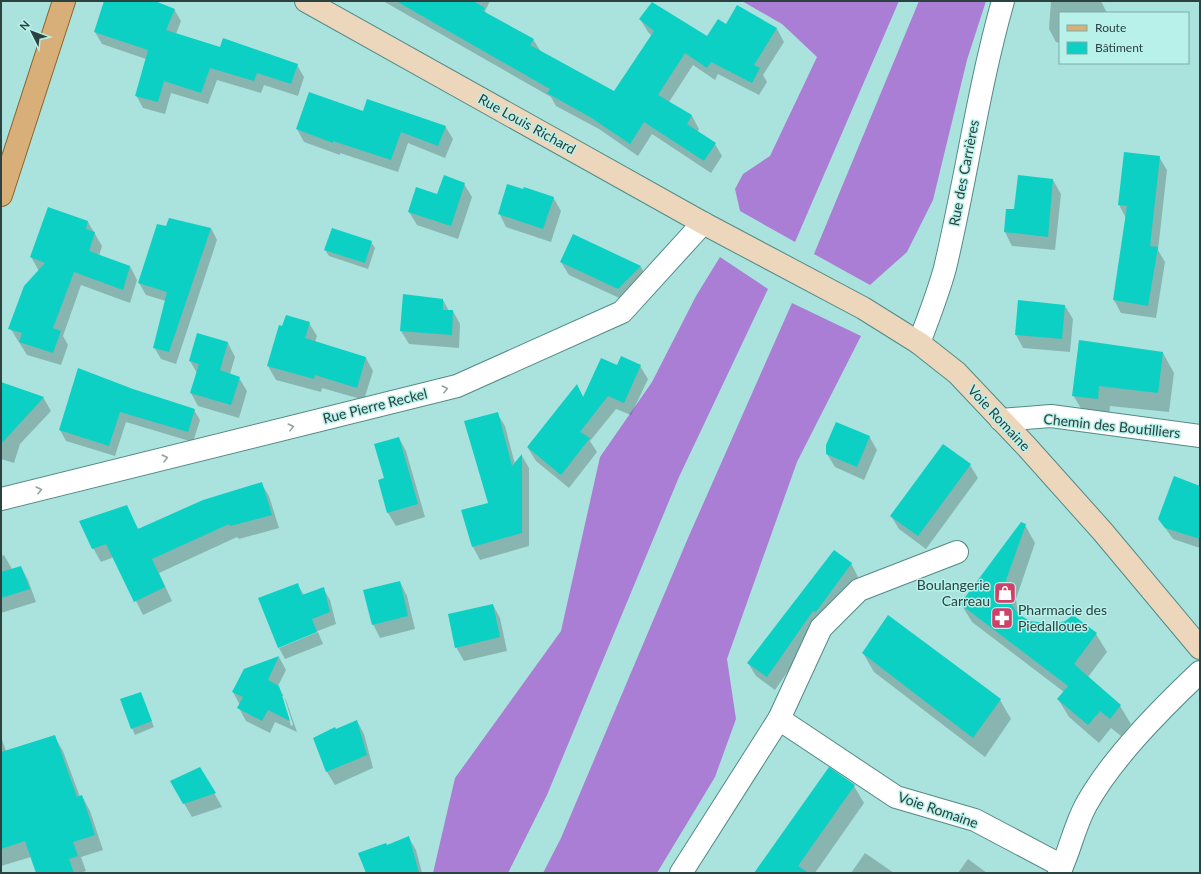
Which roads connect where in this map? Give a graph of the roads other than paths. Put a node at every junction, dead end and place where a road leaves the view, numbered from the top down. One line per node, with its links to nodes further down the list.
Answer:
1 (64, 1): 4 (main road)
2 (306, 1): 5 (main road, Rue Louis Richard)
3 (1003, 1): 7 (street, Rue des Carrières)
4 (1, 195)
5 (703, 223): 6 (main road, Rue Louis Richard); 10 (street, Rue Pierre Reckel, one-way to 5)
6 (748, 248): 7 (main road, Voie Romaine)
7 (919, 343): 8 (main road, Voie Romaine)
8 (1001, 420): 9 (street, Chemin des Boutilliers); 12 (main road, Voie Romaine)
9 (1200, 436)
10 (1, 499)
11 (957, 552): 14 (street)
12 (1200, 648)
13 (1200, 672): 15 (street, Voie Romaine)
14 (779, 718): 15 (street, Voie Romaine); 16 (street)
15 (1061, 870)
16 (681, 873)

